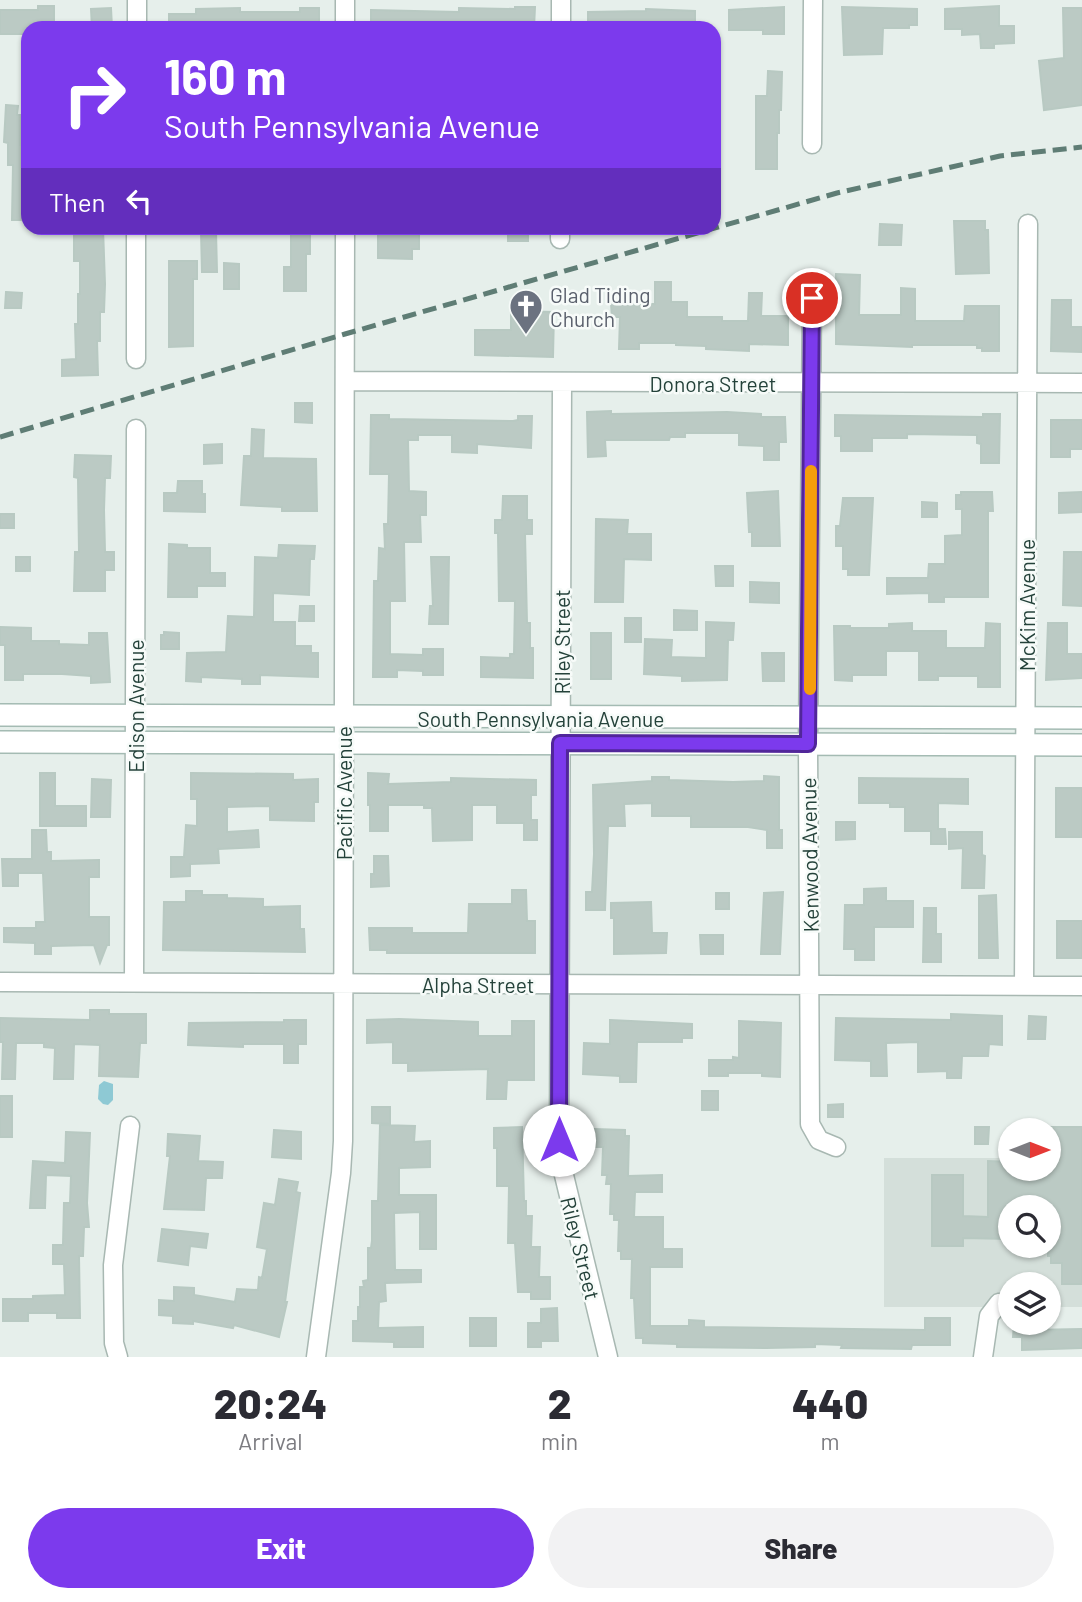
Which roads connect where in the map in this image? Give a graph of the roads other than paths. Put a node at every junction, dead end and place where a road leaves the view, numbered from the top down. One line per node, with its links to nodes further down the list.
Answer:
1 (137, 0): 5 (street)
2 (345, 0): 6 (street)
3 (561, 0): 7 (street)
4 (813, 0): 8 (street)
5 (137, 21)
6 (345, 21)
7 (561, 21)
8 (812, 144)
9 (1028, 224): 17 (street, McKim Avenue)
10 (136, 235): 13 (street)
11 (345, 235): 14 (street, Pacific Avenue)
12 (812, 298): 15 (street, Kenwood Avenue)
13 (136, 359)
14 (345, 381): 16 (street, Donora Street); 23 (street, Pacific Avenue)
15 (812, 382): 16 (street, Donora Street); 17 (street, Donora Street); 22 (street, Kenwood Avenue)
16 (562, 383): 24 (street, Riley Street)
17 (1026, 383): 18 (street, Donora Street); 26 (street, McKim Avenue)
18 (1082, 383)
19 (136, 429): 21 (street, Edison Avenue)
20 (0, 715): 21 (main road, South Pennsylvania Avenue)
21 (135, 716): 23 (main road, South Pennsylvania Avenue); 28 (street, Edison Avenue)
22 (810, 717): 24 (main road, South Pennsylvania Avenue); 26 (main road, South Pennsylvania Avenue); 31 (street, Kenwood Avenue)
23 (342, 718): 24 (main road, South Pennsylvania Avenue); 30 (street, Pacific Avenue)
24 (559, 718): 29 (street, Riley Street)
25 (1082, 718): 26 (main road, South Pennsylvania Avenue)
26 (1024, 719): 33 (street, McKim Avenue)
27 (0, 742): 28 (main road, South Pennsylvania Avenue)
28 (135, 743): 30 (main road, South Pennsylvania Avenue); 35 (street, Edison Avenue)
29 (560, 743): 30 (main road, South Pennsylvania Avenue); 31 (main road, South Pennsylvania Avenue); 37 (street, Riley Street)
30 (342, 744): 36 (street, Pacific Avenue)
31 (808, 744): 33 (main road, South Pennsylvania Avenue); 38 (street, Kenwood Avenue)
32 (1082, 744): 33 (main road, South Pennsylvania Avenue)
33 (1024, 745): 39 (street, McKim Avenue)
34 (0, 982): 35 (street, Alpha Street)
35 (134, 982): 36 (street, Alpha Street)
36 (344, 984): 37 (street, Alpha Street); 45 (street, Pacific Avenue)
37 (560, 984): 38 (street, Alpha Street); 46 (street, Riley Street)
38 (811, 985): 39 (street, Alpha Street); 42 (street, Kenwood Avenue)
39 (1024, 986): 40 (street, Alpha Street)
40 (1082, 986)
41 (130, 1125): 44 (street)
42 (836, 1147)
43 (998, 1304): 47 (street)
44 (118, 1357)
45 (316, 1357)
46 (608, 1357)
47 (983, 1357)

